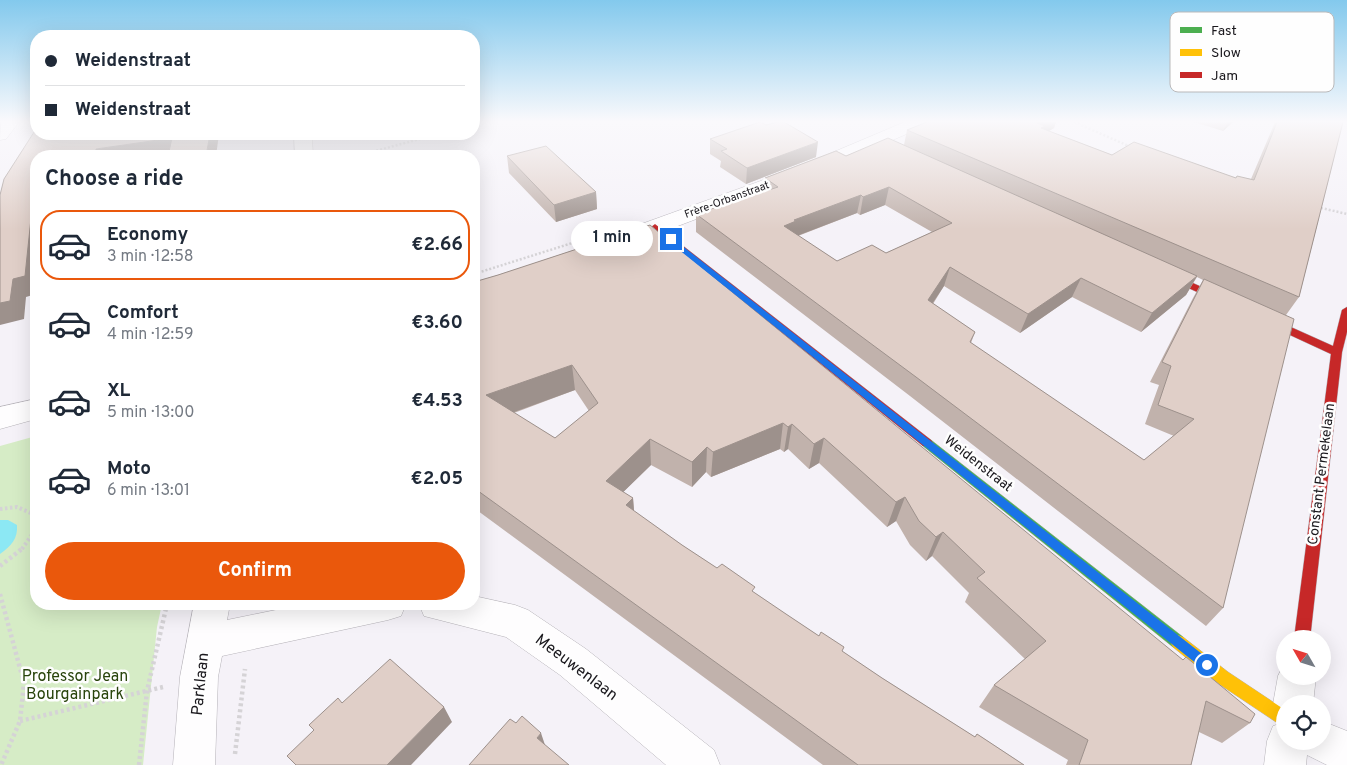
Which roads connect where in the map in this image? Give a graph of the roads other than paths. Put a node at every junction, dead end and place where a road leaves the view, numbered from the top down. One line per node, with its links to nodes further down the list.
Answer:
1 (847, 158): 2 (street, Frère-Orbanstraat)
2 (655, 227): 3 (street, Frère-Orbanstraat); 14 (street, Weidenstraat)
3 (609, 243)
4 (1146, 265): 6 (street)
5 (1347, 310): 6 (street, Constant Permekelaan)
6 (1338, 352): 12 (street, Constant Permekelaan)
7 (30, 410): 8 (street)
8 (0, 418)
9 (211, 610): 13 (street, Parklaan)
10 (358, 610): 13 (street)
11 (463, 610): 19 (street, Meeuwenlaan)
12 (1303, 630)
13 (202, 660): 18 (street, Parklaan)
14 (1276, 714)
15 (1331, 745): 17 (street)
16 (1287, 750): 20 (street)
17 (1347, 753)
18 (194, 765)
19 (699, 765)
20 (1285, 765)

